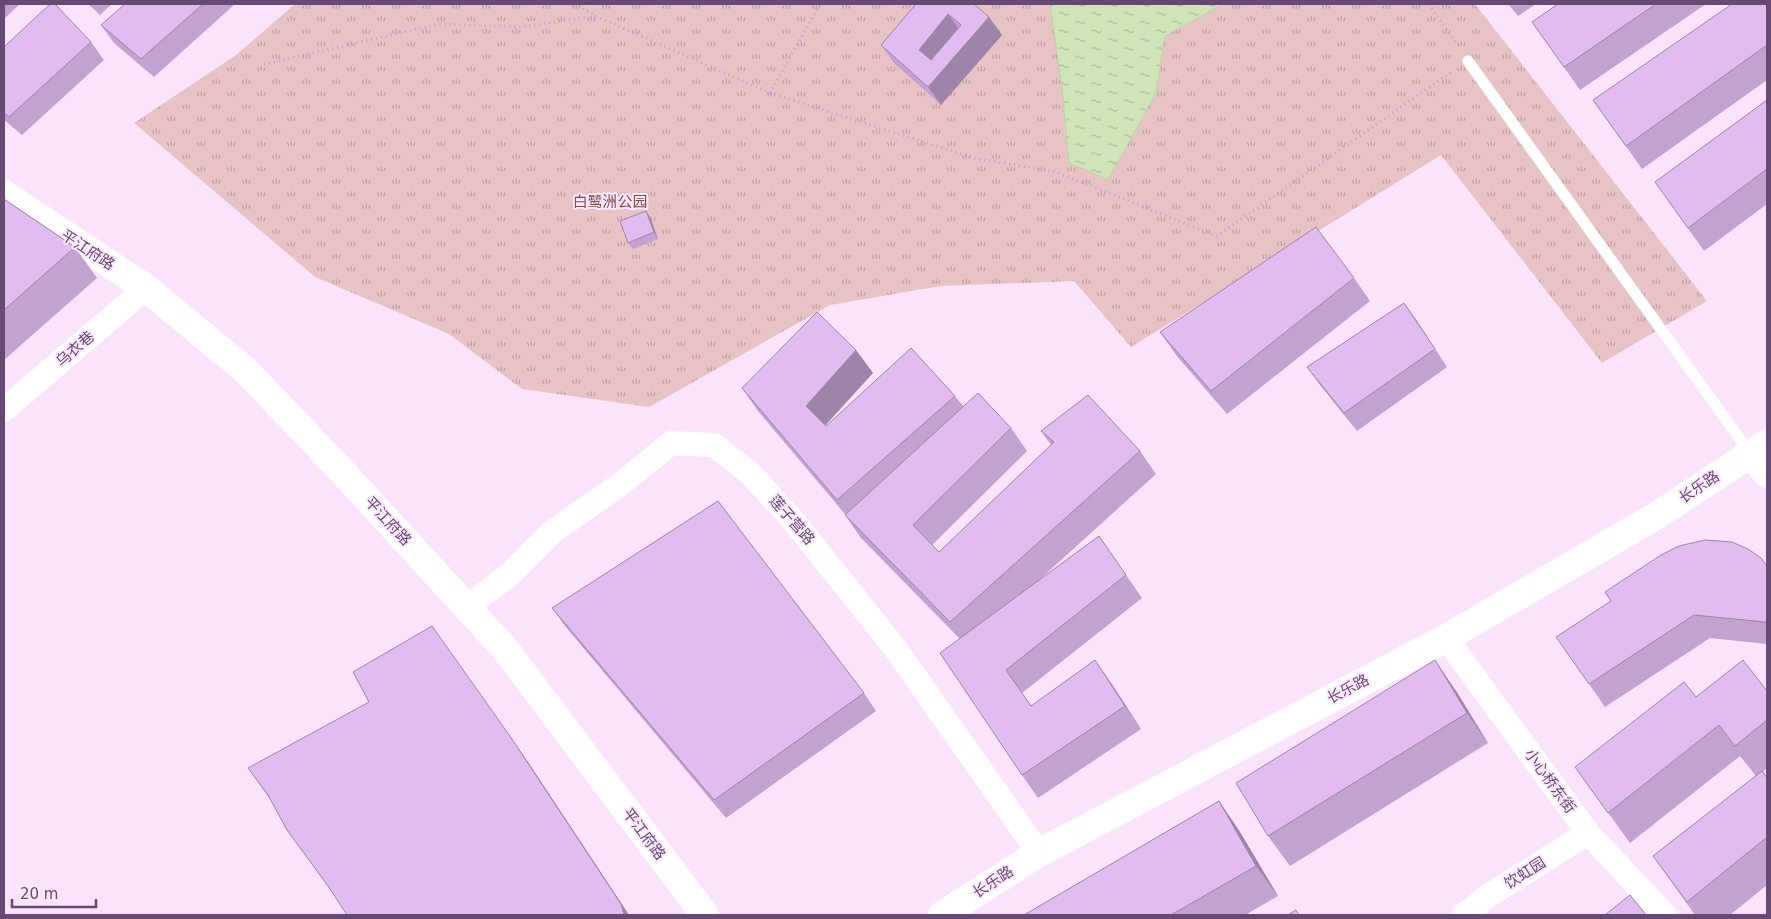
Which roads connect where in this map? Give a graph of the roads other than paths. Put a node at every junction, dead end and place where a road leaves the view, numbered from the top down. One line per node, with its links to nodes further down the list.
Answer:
1 (1468, 61): 6 (lane)
2 (4, 194): 3 (street, 平江府路)
3 (146, 288): 4 (street, 乌衣巷); 8 (street, 平江府路)
4 (4, 410)
5 (1767, 423): 6 (street, 长乐路)
6 (1758, 448): 7 (street); 9 (street, 长乐路)
7 (1767, 474)
8 (466, 607): 11 (street, 莲子营路); 12 (street, 平江府路)
9 (1446, 638): 10 (street, 小心桥东街); 11 (street, 长乐路)
10 (1588, 834): 14 (street, 饮虹园); 15 (street, 小心桥东街)
11 (1039, 853): 13 (street, 长乐路)
12 (705, 915)
13 (942, 915)
14 (1464, 915)
15 (1665, 915)

